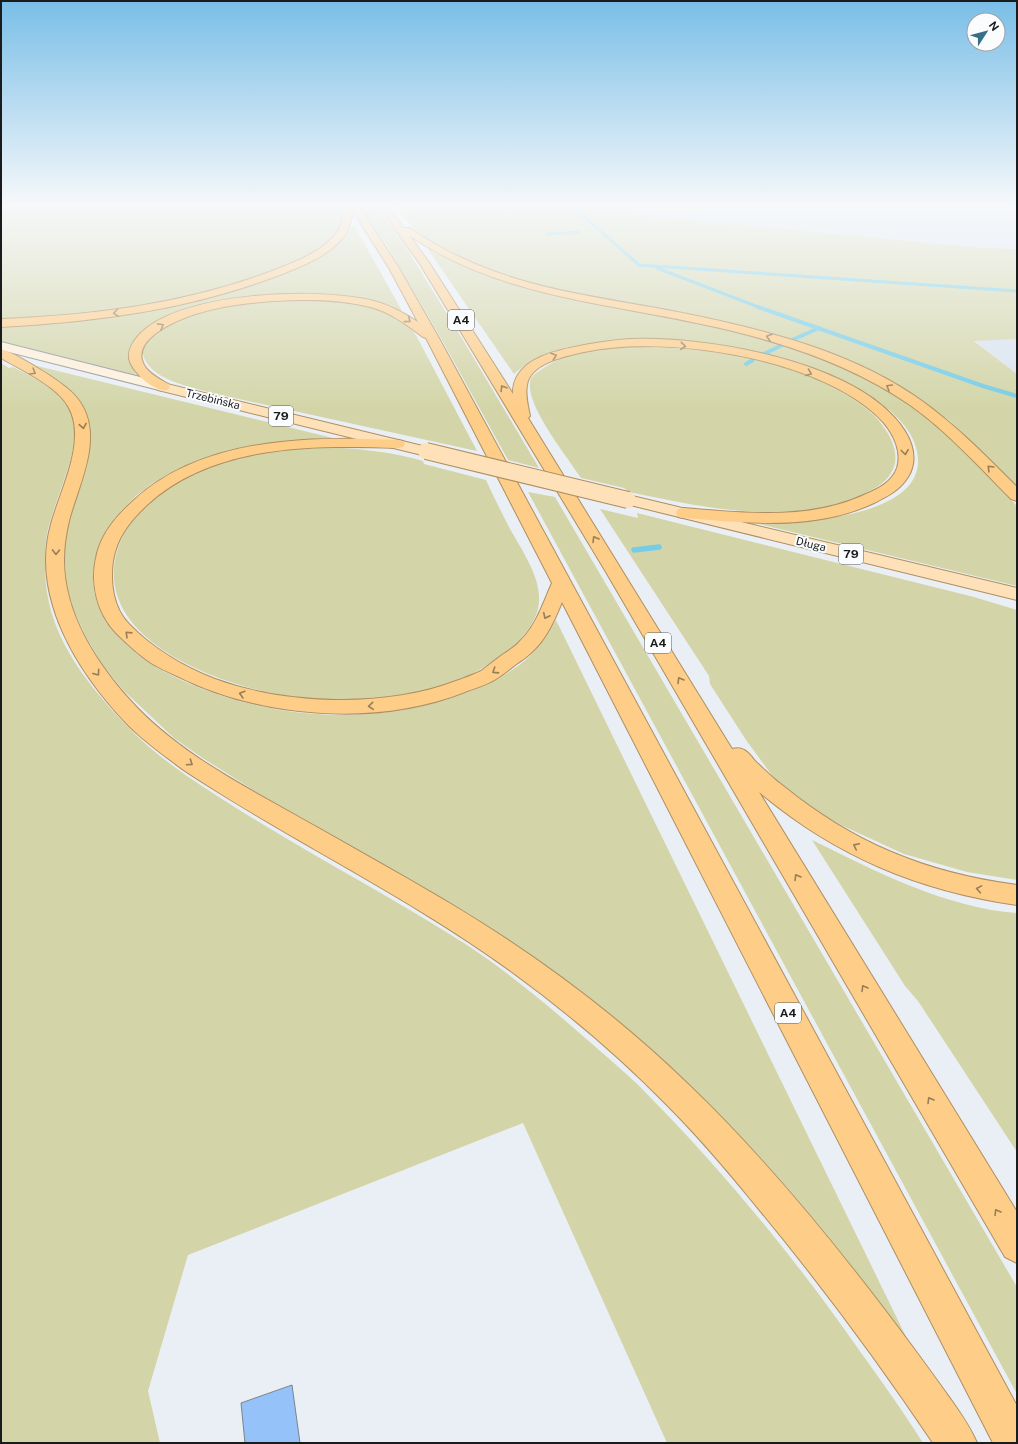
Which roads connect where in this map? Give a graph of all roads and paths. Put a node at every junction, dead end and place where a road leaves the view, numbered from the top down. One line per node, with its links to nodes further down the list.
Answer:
1 (275, 273): 5 (highway, one-way to 5)
2 (397, 273): 6 (highway, A4)
3 (430, 273): 10 (highway, A4, one-way to 3)
4 (491, 273): 12 (highway, one-way to 4)
5 (1, 323)
6 (434, 340): 9 (highway, one-way to 6); 15 (highway, A4)
7 (1, 346): 9 (main road, Trzebińska / 79)
8 (1, 353): 20 (highway, one-way to 20)
9 (163, 387): 11 (main road, Trzebińska / 79)
10 (523, 421): 14 (highway, one-way to 14); 17 (highway, A4, one-way to 10)
11 (398, 444): 13 (main road, Trzebińska / 79, bridge); 15 (highway, one-way to 11)
12 (1017, 496)
13 (628, 500): 14 (main road, Długa / 79)
14 (684, 514): 16 (main road, Długa / 79)
15 (562, 582): 21 (highway, A4)
16 (1017, 594)
17 (700, 714): 18 (highway, one-way to 17); 19 (highway, A4, one-way to 17)
18 (1017, 895)
19 (1017, 1245)
20 (956, 1443)
21 (1015, 1443)

